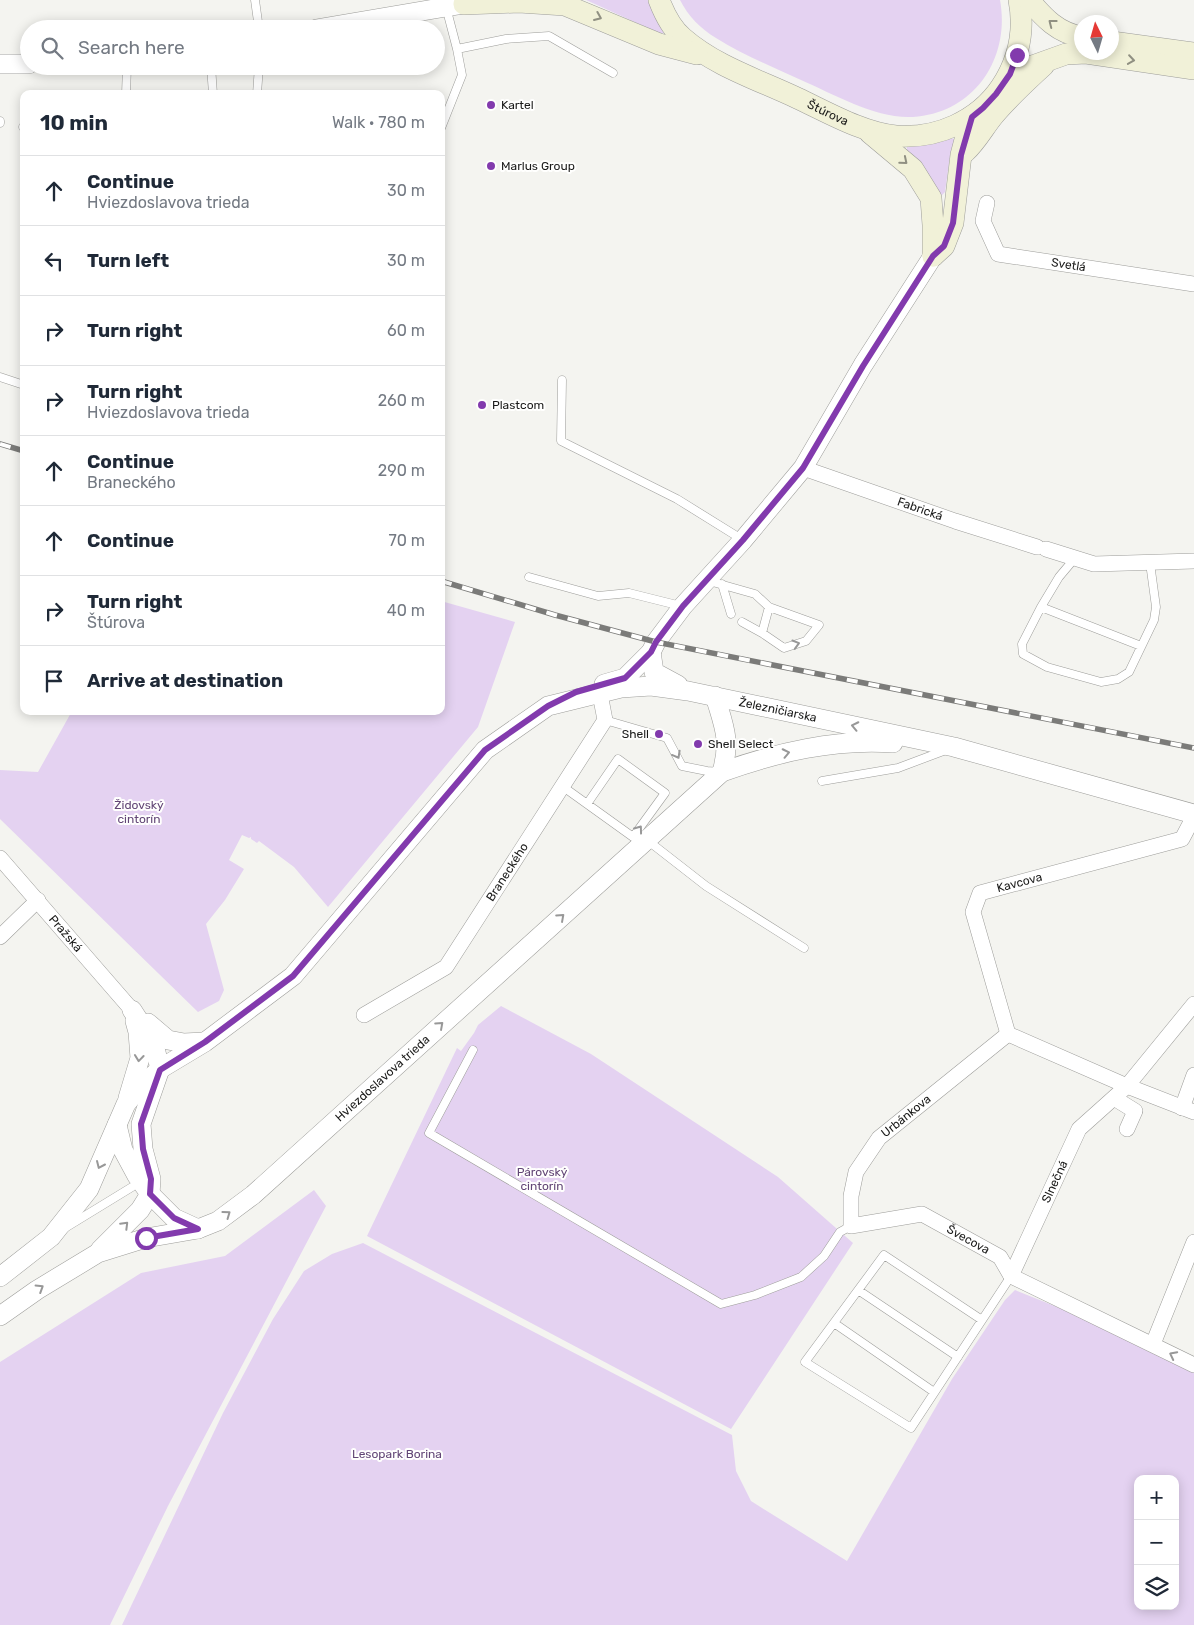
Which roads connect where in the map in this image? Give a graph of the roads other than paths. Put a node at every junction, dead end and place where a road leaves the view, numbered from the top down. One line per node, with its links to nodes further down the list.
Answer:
1 (255, 0): 6 (lane)
2 (659, 0): 12 (main road, Štúrova)
3 (1019, 0): 18 (main road, Štúrova)
4 (1029, 0): 8 (main road, one-way to 4)
5 (462, 4): 7 (street); 10 (lane); 12 (main road, one-way to 12)
6 (258, 20)
7 (369, 20)
8 (1074, 35)
9 (1119, 43): 11 (main road)
10 (457, 49): 17 (lane); 26 (lane)
11 (1194, 53)
12 (708, 58): 27 (main road, Štúrova)
13 (1049, 60): 16 (main road, one-way to 16); 18 (main road); 28 (main road)
14 (0, 64): 15 (street)
15 (20, 64)
16 (1194, 69)
17 (613, 73)
18 (1010, 74): 25 (main road, Štúrova)
19 (127, 75): 22 (lane)
20 (212, 75): 23 (lane)
21 (258, 75): 24 (lane)
22 (126, 90)
23 (213, 90)
24 (257, 90)
25 (972, 117): 27 (main road, Štúrova); 28 (main road)
26 (445, 118)
27 (866, 129): 30 (main road, one-way to 30)
28 (961, 155): 30 (main road)
29 (987, 203): 31 (street, Svetlá)
30 (933, 256): 35 (street)
31 (1194, 284)
32 (0, 377): 34 (lane)
33 (562, 380): 36 (lane)
34 (20, 384)
35 (803, 468): 36 (street); 37 (street, Fabrická)
36 (743, 540): 41 (street)
37 (1075, 558): 39 (street, Fabrická); 43 (lane)
38 (1194, 561): 39 (street, Fabrická)
39 (1150, 563): 48 (lane)
40 (529, 577): 42 (lane)
41 (715, 582): 42 (street); 44 (lane); 45 (lane)
42 (683, 606): 49 (street)
43 (1041, 606): 48 (lane); 48 (lane)
44 (769, 607): 47 (lane); 47 (lane, one-way to 44)
45 (731, 614)
46 (742, 622): 47 (lane)
47 (762, 633)
48 (1142, 646)
49 (651, 652): 50 (street); 53 (street)
50 (688, 691): 51 (street, Železničiarska); 52 (street, Železničiarska)
51 (600, 694): 53 (street); 54 (street)
52 (715, 696): 55 (street, Železničiarska, one-way to 52); 56 (street)
53 (548, 706): 70 (street)
54 (605, 720): 56 (lane, one-way to 56); 58 (street, Braneckého)
55 (954, 747): 56 (street, Železničiarska, one-way to 55); 57 (lane); 60 (street, Železničiarska)
56 (722, 772): 61 (street, Hviezdoslavova trieda)
57 (822, 781)
58 (562, 786): 59 (lane); 68 (street, Braneckého)
59 (587, 804): 59 (lane, one-way to 59)
60 (1193, 820): 69 (street, Kavcova)
61 (647, 840): 65 (lane); 82 (street, Hviezdoslavova trieda, one-way to 61)
62 (0, 858): 63 (street, Pražská)
63 (38, 900): 64 (street); 67 (street, Pražská)
64 (0, 937)
65 (804, 948)
66 (1194, 1004): 74 (street, Slnečná)
67 (132, 1010): 70 (street); 72 (street); 76 (street, one-way to 76)
68 (364, 1015)
69 (1008, 1034): 74 (street); 81 (street, Urbánkova)
70 (205, 1042): 72 (street)
71 (473, 1050): 81 (lane)
72 (160, 1070): 76 (street); 80 (street)
73 (1194, 1075): 77 (street)
74 (1128, 1086): 75 (street, Slnečná); 77 (street)
75 (1114, 1098): 79 (street); 86 (street, Slnečná)
76 (126, 1104): 78 (street)
77 (1188, 1110)
78 (117, 1125): 80 (street); 83 (street, one-way to 83)
79 (1127, 1129)
80 (141, 1190): 82 (street); 83 (lane); 85 (street, one-way to 80)
81 (851, 1226): 86 (street, Švecova)
82 (198, 1229): 85 (street, Hviezdoslavova trieda)
83 (51, 1237): 87 (street)
84 (1194, 1242): 92 (street)
85 (98, 1253): 89 (street, Hviezdoslavova trieda, one-way to 85)
86 (1011, 1276): 90 (lane); 92 (street)
87 (0, 1278)
88 (858, 1290): 90 (lane); 91 (lane); 93 (lane)
89 (0, 1316)
90 (982, 1320): 93 (lane)
91 (834, 1323): 95 (lane); 95 (lane)
92 (1152, 1344): 94 (street, one-way to 92)
93 (958, 1356): 95 (lane)
94 (1194, 1365)
95 (934, 1392)

